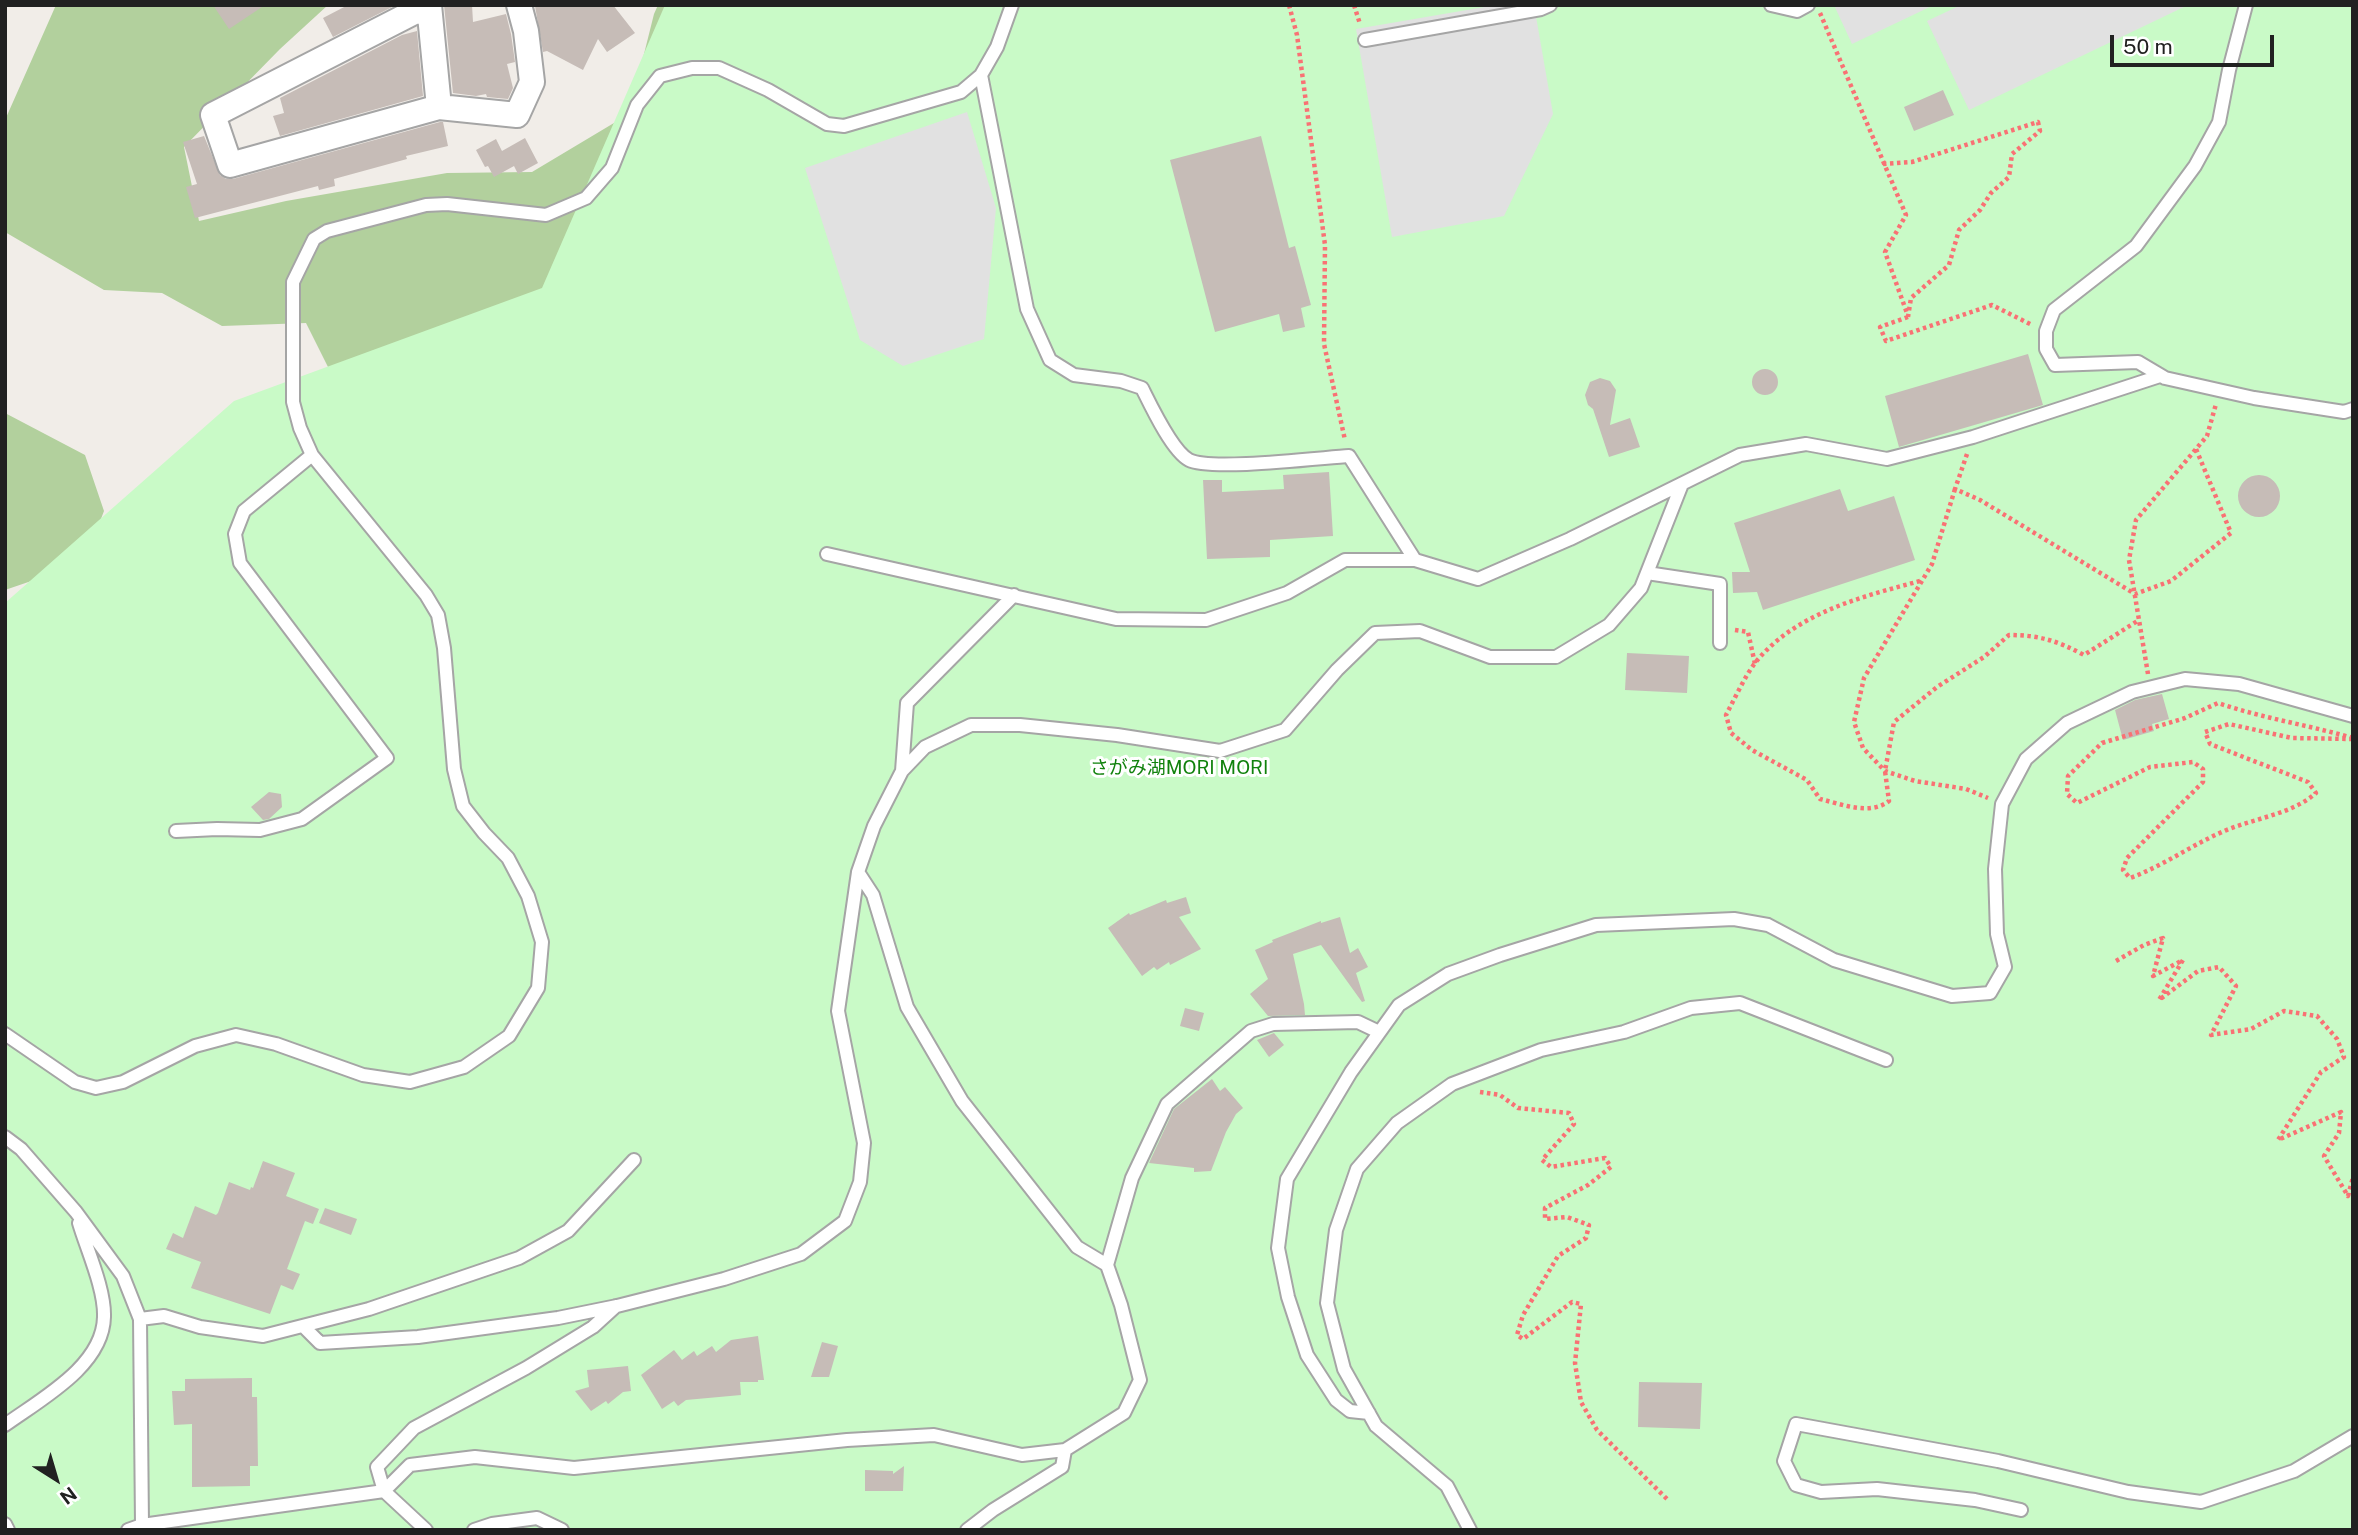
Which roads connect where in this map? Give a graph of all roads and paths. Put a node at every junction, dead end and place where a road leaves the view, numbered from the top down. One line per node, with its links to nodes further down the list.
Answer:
1 (519, 5): 12 (street)
2 (1012, 5): 11 (lane)
3 (1289, 5): 22 (path)
4 (1550, 5): 10 (lane)
5 (1771, 5): 6 (lane)
6 (1808, 5)
7 (1817, 5): 13 (path)
8 (2246, 5): 15 (lane)
9 (429, 8): 12 (street); 12 (street)
10 (1365, 40)
11 (981, 75): 21 (lane); 22 (lane)
12 (439, 107)
13 (1882, 164): 14 (path); 14 (path)
14 (1908, 317): 15 (path)
15 (2046, 331): 16 (lane)
16 (2160, 376): 17 (lane); 19 (lane)
17 (2220, 390): 18 (lane); 20 (path)
18 (2353, 409)
19 (1973, 437): 23 (lane); 24 (path)
20 (2196, 449): 29 (path); 29 (path)
21 (312, 454): 41 (lane); 45 (lane)
22 (1349, 456): 26 (lane)
23 (1682, 484): 26 (lane); 27 (lane)
24 (1955, 489): 28 (path); 29 (path)
25 (827, 554): 30 (lane)
26 (1415, 560): 30 (lane)
27 (1647, 573): 32 (lane); 38 (lane)
28 (1920, 581): 34 (path); 39 (path)
29 (2135, 594): 31 (path)
30 (1014, 595): 38 (lane)
31 (2139, 620): 35 (path); 39 (path)
32 (1720, 628): 33 (lane); 34 (path)
33 (1720, 643)
34 (1755, 664): 39 (path)
35 (2151, 687): 36 (lane); 40 (lane)
36 (2353, 716)
37 (2353, 738): 37 (path)
38 (902, 771): 42 (lane)
39 (1885, 771): 40 (path)
40 (2002, 804): 44 (lane)
41 (176, 831)
42 (858, 872): 52 (lane); 53 (lane)
43 (2116, 961): 50 (path)
44 (1379, 1032): 52 (lane); 56 (lane)
45 (5, 1034)
46 (1886, 1060): 47 (lane)
47 (1452, 1084): 56 (lane); 61 (path)
48 (5, 1137): 51 (lane)
49 (634, 1160): 55 (lane)
50 (2353, 1177)
51 (76, 1212): 54 (lane); 57 (lane)
52 (1107, 1265): 59 (lane)
53 (617, 1306): 55 (lane); 60 (lane)
54 (140, 1319): 55 (lane); 64 (lane)
55 (304, 1328)
56 (1369, 1413): 71 (lane)
57 (5, 1425)
58 (2353, 1436): 62 (lane)
59 (1065, 1450): 60 (lane); 70 (lane)
60 (384, 1491): 64 (lane); 67 (lane)
61 (1668, 1500)
62 (2021, 1510)
63 (5, 1524): 65 (lane)
64 (142, 1525): 66 (lane)
65 (8, 1530)
66 (128, 1530)
67 (426, 1530)
68 (474, 1530): 69 (lane)
69 (562, 1530)
70 (967, 1530)
71 (1470, 1530)

